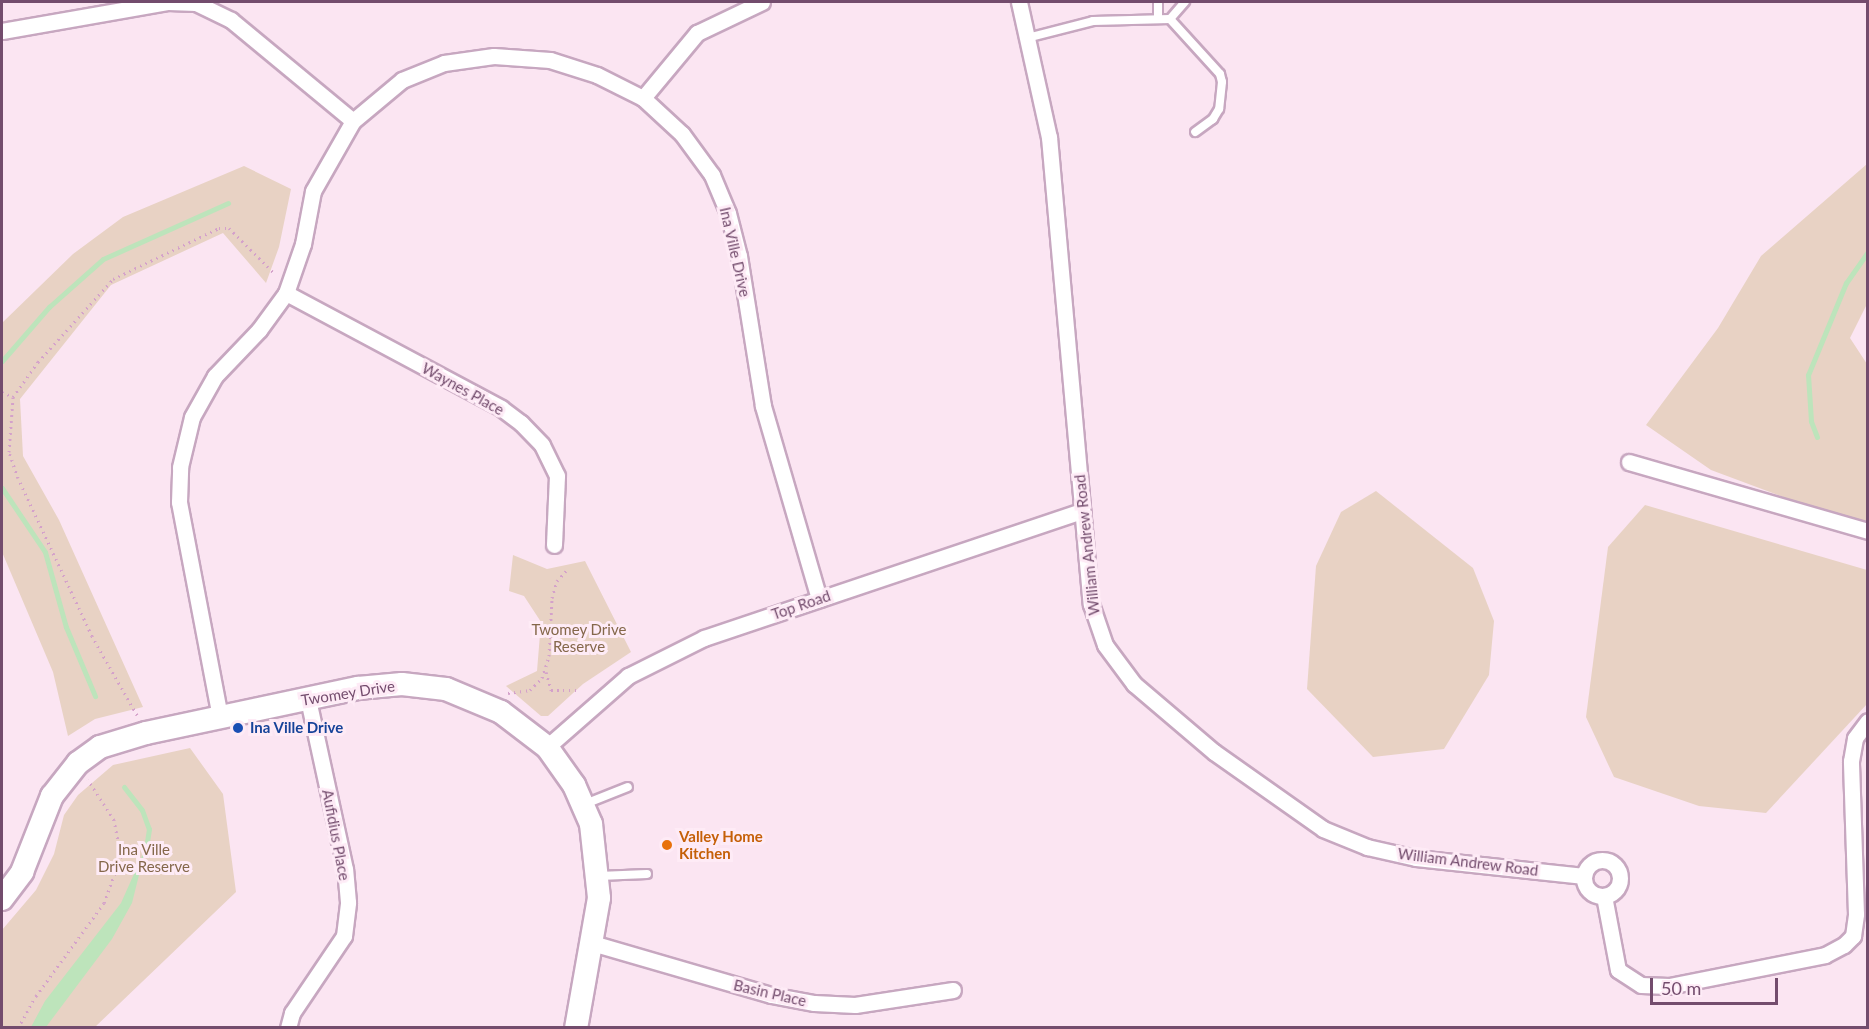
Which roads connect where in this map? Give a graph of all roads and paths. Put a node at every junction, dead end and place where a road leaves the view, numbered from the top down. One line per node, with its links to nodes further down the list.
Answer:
1 (762, 2): 9 (street)
2 (1019, 2): 8 (street, William Andrew Road)
3 (1158, 2): 5 (lane)
4 (1185, 2): 6 (lane)
5 (1158, 19): 6 (lane); 8 (lane)
6 (1170, 19): 11 (lane)
7 (2, 31): 10 (street)
8 (1027, 38): 17 (street, William Andrew Road)
9 (643, 98): 10 (street, Ina Ville Drive); 21 (street, Ina Ville Drive)
10 (353, 122): 13 (street, Ina Ville Drive)
11 (1195, 132)
12 (274, 273): 15 (path)
13 (286, 293): 19 (street, Waynes Place); 27 (street, Ina Ville Drive)
14 (2, 392): 15 (path)
15 (13, 397): 26 (path)
16 (1629, 462): 18 (street)
17 (1082, 511): 21 (street, Top Road); 35 (street, William Andrew Road)
18 (1868, 531)
19 (554, 545)
20 (567, 570): 22 (path)
21 (819, 599): 29 (street, Top Road)
22 (546, 670): 23 (path); 24 (path)
23 (580, 690)
24 (508, 693)
25 (308, 699): 27 (street, Twomey Drive); 29 (street, Twomey Drive); 41 (street, Aufidius Place)
26 (137, 717)
27 (220, 717): 37 (street, Twomey Drive)
28 (1868, 721): 36 (street)
29 (546, 747): 32 (street, Twomey Drive)
30 (88, 780): 40 (path)
31 (628, 787): 32 (lane)
32 (584, 805): 34 (street, Twomey Drive)
33 (646, 874): 34 (lane)
34 (599, 876): 38 (street, Twomey Drive)
35 (1584, 876): 36 (street); 36 (street)
36 (1604, 896)
37 (2, 899)
38 (592, 943): 39 (street, Basin Place); 42 (street, Twomey Drive)
39 (953, 990)
40 (18, 1028)
41 (288, 1028)
42 (576, 1028)

